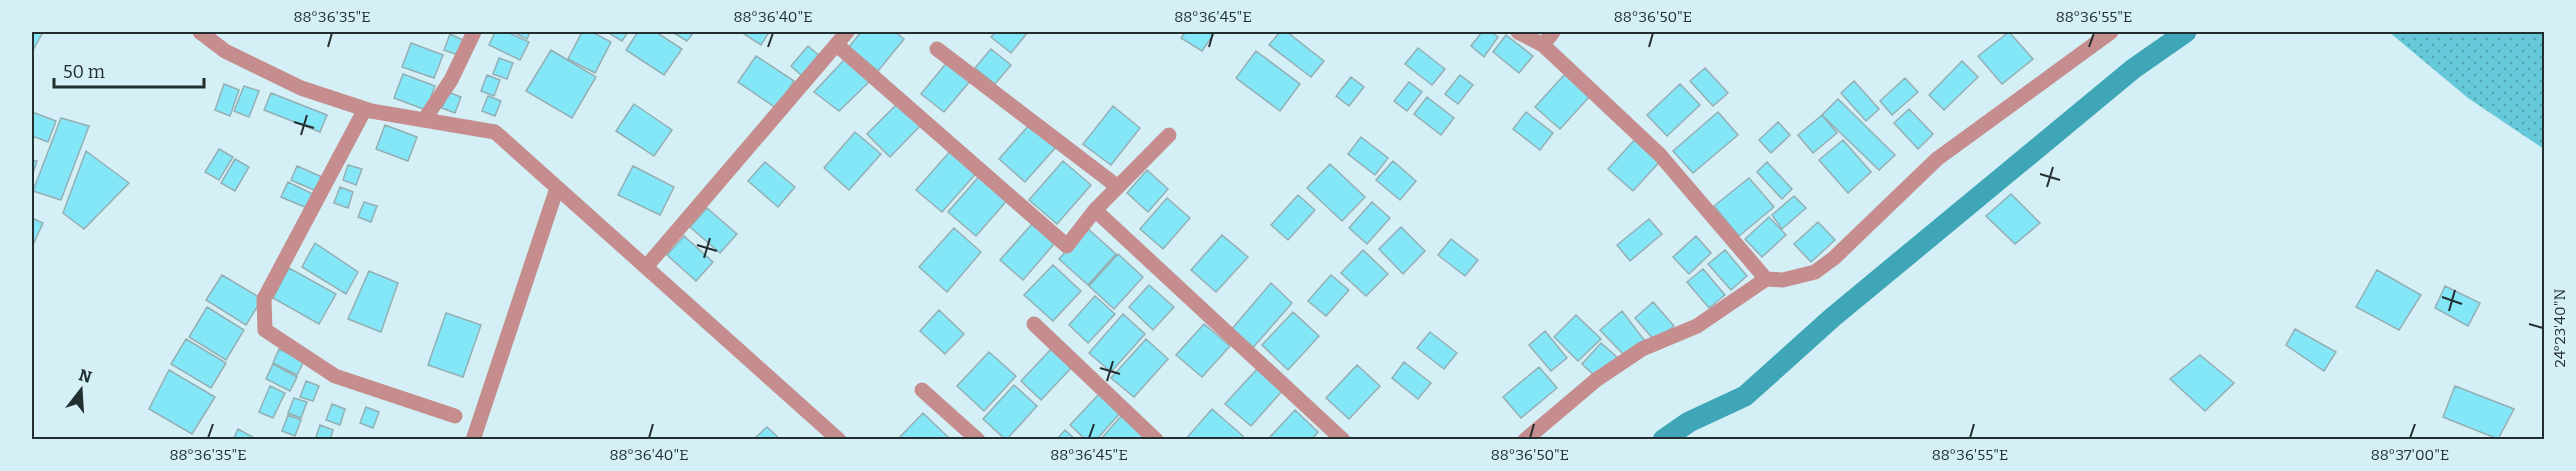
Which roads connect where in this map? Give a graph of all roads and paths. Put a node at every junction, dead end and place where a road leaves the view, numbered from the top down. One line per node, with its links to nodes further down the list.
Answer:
1 (200, 32): 10 (street)
2 (474, 32): 11 (street)
3 (847, 32): 7 (street)
4 (1518, 32): 8 (street)
5 (1553, 32): 8 (street)
6 (2111, 32): 17 (street)
7 (837, 45): 15 (street); 16 (street)
8 (1543, 45): 17 (street)
9 (937, 49): 13 (street)
10 (364, 109): 11 (street); 20 (street)
11 (424, 120): 14 (street)
12 (1169, 135): 13 (street)
13 (1118, 187): 15 (street)
14 (557, 188): 16 (street); 21 (street)
15 (1095, 210): 25 (street)
16 (646, 267): 22 (street)
17 (1766, 279): 26 (street)
18 (1034, 324): 24 (street)
19 (922, 390): 23 (street)
20 (455, 417)
21 (473, 440)
22 (839, 440)
23 (978, 440)
24 (1156, 440)
25 (1343, 440)
26 (1525, 440)

